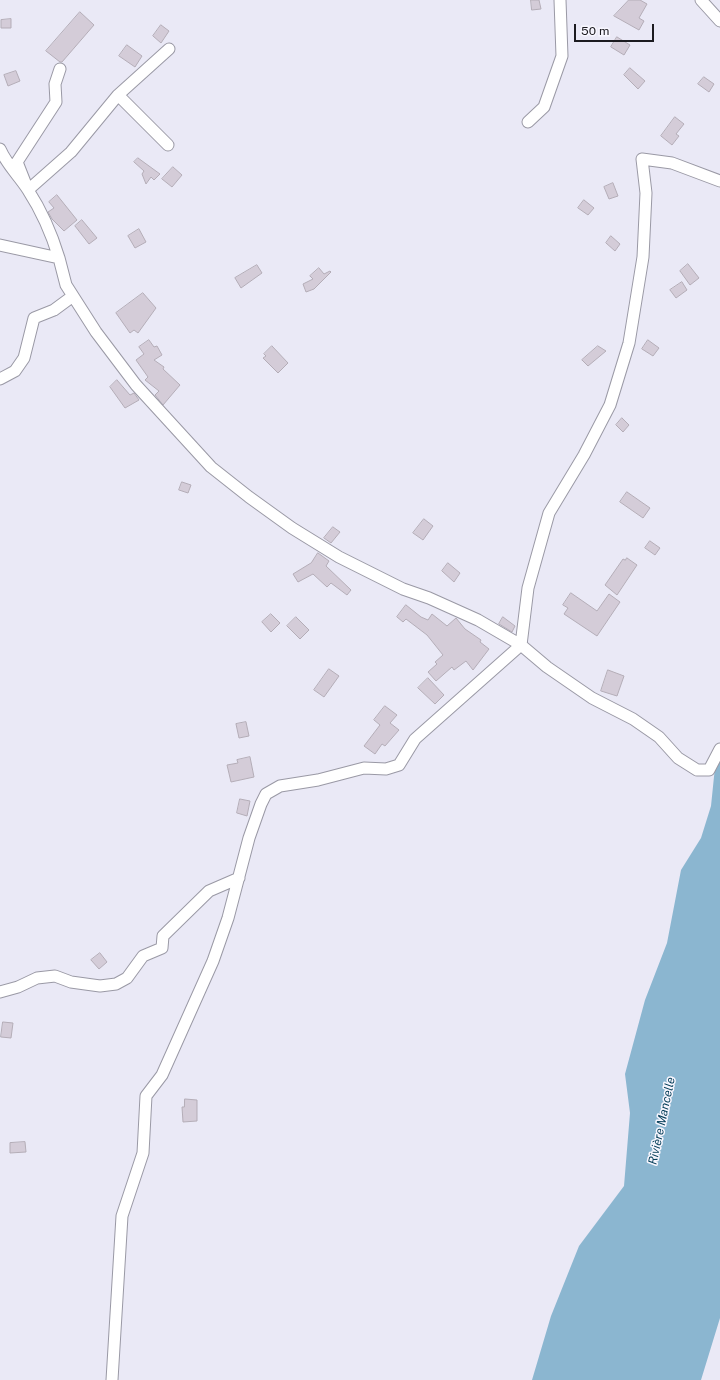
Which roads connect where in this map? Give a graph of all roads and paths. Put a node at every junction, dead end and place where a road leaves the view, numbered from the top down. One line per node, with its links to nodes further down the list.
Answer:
1 (560, 0): 7 (street)
2 (701, 0): 3 (street)
3 (720, 21)
4 (169, 48): 6 (street)
5 (60, 69): 11 (street)
6 (118, 95): 8 (street); 11 (street)
7 (528, 122)
8 (168, 145)
9 (0, 149): 11 (street)
10 (720, 181): 16 (street)
11 (28, 190): 13 (street)
12 (0, 245): 13 (street)
13 (59, 258): 14 (street)
14 (73, 296): 15 (street); 16 (street)
15 (0, 379)
16 (521, 645): 17 (street); 18 (street)
17 (720, 749)
18 (239, 878): 19 (street); 20 (street)
19 (0, 992)
20 (112, 1380)

